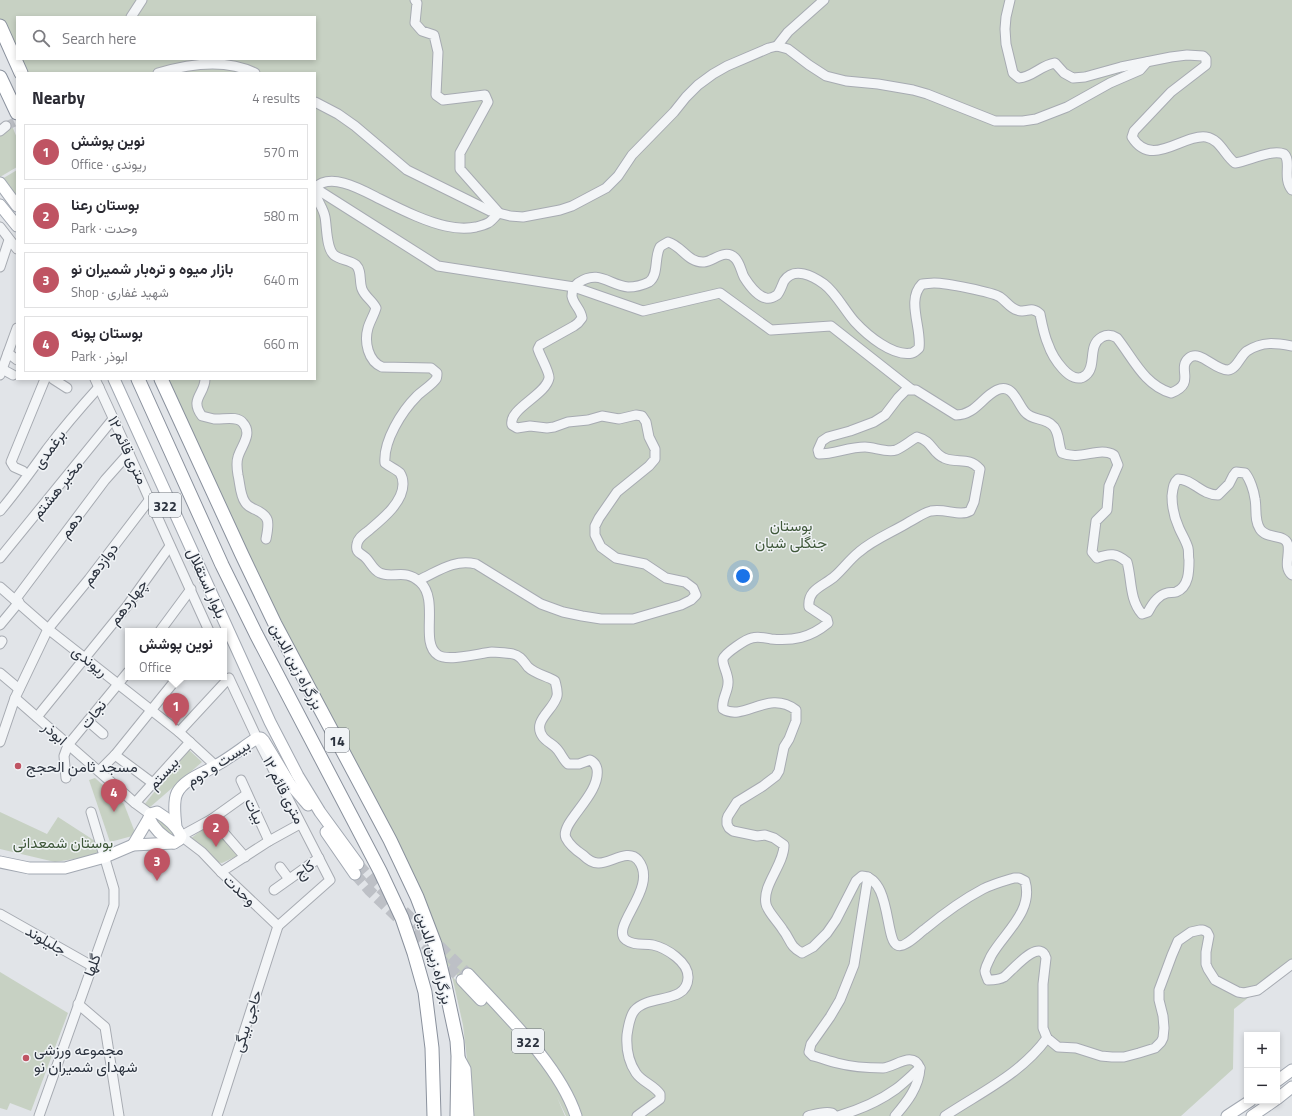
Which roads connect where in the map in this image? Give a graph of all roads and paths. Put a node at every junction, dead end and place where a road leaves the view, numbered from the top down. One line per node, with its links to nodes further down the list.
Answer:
1 (142, 0): 5 (street)
2 (415, 0): 23 (street)
3 (824, 0): 7 (street)
4 (1010, 0): 9 (street)
5 (132, 16)
6 (0, 26): 10 (highway)
7 (777, 46): 9 (street); 23 (street)
8 (188, 62): 11 (street); 12 (street)
9 (1147, 62): 19 (street)
10 (21, 72)
11 (163, 72)
12 (252, 72)
13 (0, 77): 15 (highway)
14 (316, 103): 23 (street)
15 (16, 111)
16 (0, 182): 22 (main road)
17 (316, 187): 23 (street)
18 (316, 189): 29 (street)
19 (1292, 190)
20 (316, 197): 55 (street)
21 (0, 205): 24 (main road)
22 (16, 205)
23 (499, 213)
24 (16, 225)
25 (0, 227): 26 (street)
26 (10, 240): 27 (street); 28 (street)
27 (16, 248)
28 (0, 267)
29 (574, 287): 31 (street); 45 (street); 55 (street)
30 (15, 339): 32 (street)
31 (1292, 346)
32 (8, 353): 33 (street); 34 (street)
33 (16, 359)
34 (1, 372): 35 (street)
35 (13, 375)
36 (45, 380): 48 (street, برغمدی)
37 (55, 380): 44 (street)
38 (108, 380): 63 (main road, بلوار استقلال / 322)
39 (114, 380): 90 (main road, بلوار استقلال / 322)
40 (138, 380): 118 (highway, بزرگراه زین الدین / 14)
41 (161, 380): 113 (highway, بزرگراه زین الدین / 14)
42 (205, 380): 51 (street)
43 (97, 383): 46 (street, ۱۲ متری قائم); 50 (street, برغمدی)
44 (67, 388)
45 (911, 389): 54 (street); 104 (street)
46 (113, 419): 47 (street, ۱۲ متری قائم); 53 (street, مخبر هشتم)
47 (129, 453): 49 (street, ۱۲ متری قائم); 58 (street, دهم)
48 (23, 471)
49 (150, 499): 52 (street, ۱۲ متری قائم); 60 (street, دوازدهم)
50 (2, 506)
51 (266, 538)
52 (170, 546): 57 (street, ۱۲ متری قائم); 65 (street, چهاردهم)
53 (0, 558)
54 (1292, 575)
55 (419, 580): 131 (street)
56 (0, 587): 58 (street, ریوندی)
57 (191, 589): 61 (street); 62 (street, ۱۲ متری قائم)
58 (17, 601): 59 (street, دهم); 60 (street, ریوندی)
59 (0, 624)
60 (48, 628): 65 (street, ریوندی); 70 (street, دوازدهم)
61 (162, 628)
62 (208, 628)
63 (221, 628)
64 (227, 642): 90 (main road, بلوار استقلال / 322)
65 (85, 657): 69 (street, ریوندی); 73 (street, چهاردهم)
66 (0, 673): 70 (street)
67 (125, 676): 69 (street, نجات)
68 (176, 680): 72 (street)
69 (118, 684): 72 (street, ریوندی); 75 (street, نجات)
70 (19, 689): 71 (street, دوازدهم)
71 (15, 698): 73 (street, ابوذر); 74 (street, دوازدهم)
72 (152, 710): 76 (street, ریوندی); 82 (street)
73 (37, 718): 81 (street, ابوذر)
74 (3, 720): 79 (street, دوازدهم)
75 (88, 721): 77 (street); 81 (street, نجات)
76 (179, 732): 78 (street, ۱۲ متری قائم); 80 (street, ریوندی)
77 (103, 734)
78 (257, 738): 83 (main road, بیست و دوم); 90 (main road, بیست و دوم); 100 (street, ۱۲ متری قائم)
79 (0, 742)
80 (190, 742): 83 (street, ریوندی); 87 (street, بیستم)
81 (68, 745): 84 (street, ابوذر); 85 (street)
82 (115, 755): 84 (street); 87 (street)
83 (216, 766): 95 (main road, بیست و دوم)
84 (99, 771): 89 (street, ابوذر)
85 (66, 778)
86 (241, 780): 88 (street, بیات)
87 (154, 784): 89 (street, بیستم)
88 (247, 794): 93 (street); 96 (street, بیات)
89 (135, 803): 92 (street, ابوذر)
90 (308, 805)
91 (91, 812): 99 (street, گلها)
92 (149, 816): 95 (main road); 95 (main road); 97 (main road)
93 (212, 819): 95 (street); 98 (street)
94 (298, 825): 96 (street)
95 (177, 835): 97 (main road); 103 (street, وحدت)
96 (269, 841): 98 (street)
97 (133, 845): 99 (main road)
98 (245, 856): 103 (street)
99 (105, 857): 101 (main road); 110 (street, گلها)
100 (319, 858): 105 (street, کاج); 108 (street, ۱۲ متری قائم)
101 (0, 862)
102 (280, 867): 105 (street, کاج)
103 (221, 872): 108 (street, وحدت)
104 (868, 877): 112 (street); 114 (street)
105 (289, 879): 106 (street, کاج)
106 (274, 890)
107 (0, 914): 110 (street, جلیلوند)
108 (278, 926): 124 (street, حاجی بیگی)
109 (1292, 964): 112 (street)
110 (92, 966): 111 (street, گلها)
111 (78, 1004): 122 (street, گلها); 123 (street)
112 (1047, 1038): 136 (street)
113 (458, 1056): 127 (highway, بزرگراه زین الدین / 14); 128 (main road)
114 (920, 1068): 134 (street); 135 (street)
115 (1292, 1070): 116 (main road)
116 (1280, 1079)
117 (1292, 1087): 119 (main road)
118 (432, 1096): 125 (main road); 126 (highway, بزرگراه زین الدین / 14)
119 (1280, 1097)
120 (1245, 1104): 137 (main road)
121 (1270, 1104): 138 (main road)
122 (39, 1116)
123 (119, 1116)
124 (217, 1116)
125 (428, 1116)
126 (434, 1116)
127 (457, 1116)
128 (468, 1116)
129 (569, 1116): 130 (main road, 322)
130 (576, 1116)
131 (637, 1116)
132 (808, 1116): 133 (street)
133 (835, 1116)
134 (838, 1116)
135 (895, 1116)
136 (945, 1116)
137 (1227, 1116)
138 (1252, 1116)

